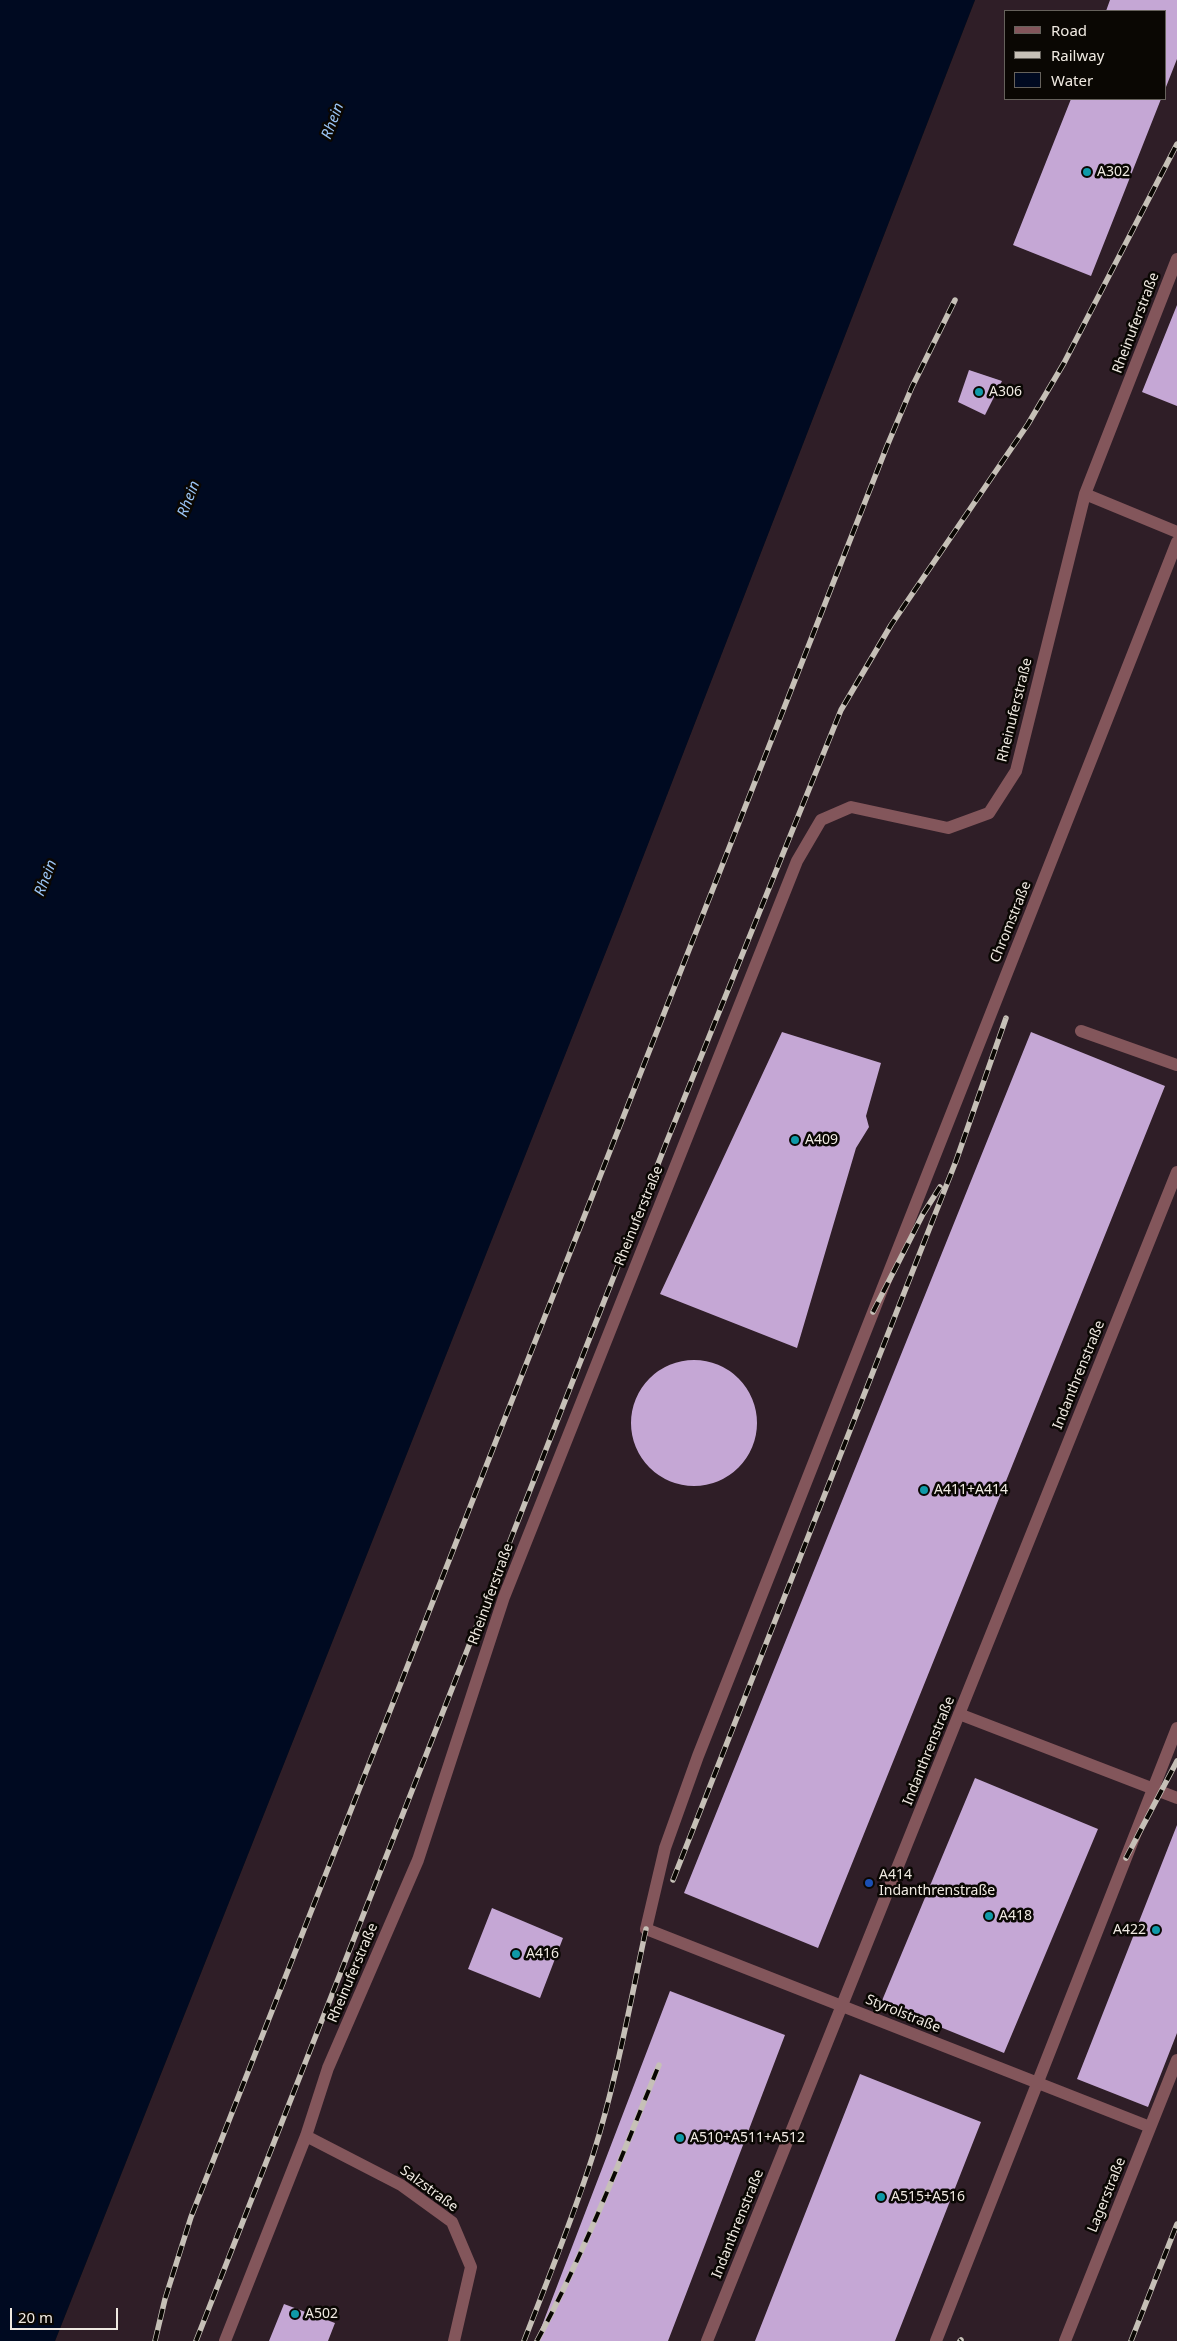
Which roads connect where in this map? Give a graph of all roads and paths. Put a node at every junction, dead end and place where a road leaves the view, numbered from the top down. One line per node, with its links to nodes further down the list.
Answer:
1 (1177, 259): 2 (street, Rheinuferstraße)
2 (1085, 494): 3 (street); 17 (street, Rheinuferstraße)
3 (1177, 532)
4 (1177, 542): 12 (street, Chromstraße)
5 (1081, 1031): 6 (street)
6 (1177, 1066)
7 (1177, 1172): 8 (street, Indanthrenstraße)
8 (959, 1714): 10 (street); 13 (street, Indanthrenstraße)
9 (1177, 1728): 10 (street)
10 (1153, 1789): 11 (street); 15 (street)
11 (1177, 1798)
12 (646, 1929): 13 (street, Styrolstraße)
13 (842, 2006): 15 (street, Styrolstraße); 20 (street, Indanthrenstraße)
14 (1177, 2060): 16 (street, Lagerstraße)
15 (1037, 2083): 16 (street, Styrolstraße); 21 (street)
16 (1150, 2127): 22 (street, Lagerstraße)
17 (306, 2136): 18 (street, Rheinuferstraße); 19 (street, Salzstraße)
18 (225, 2341)
19 (454, 2341)
20 (707, 2341)
21 (936, 2341)
22 (1065, 2341)

